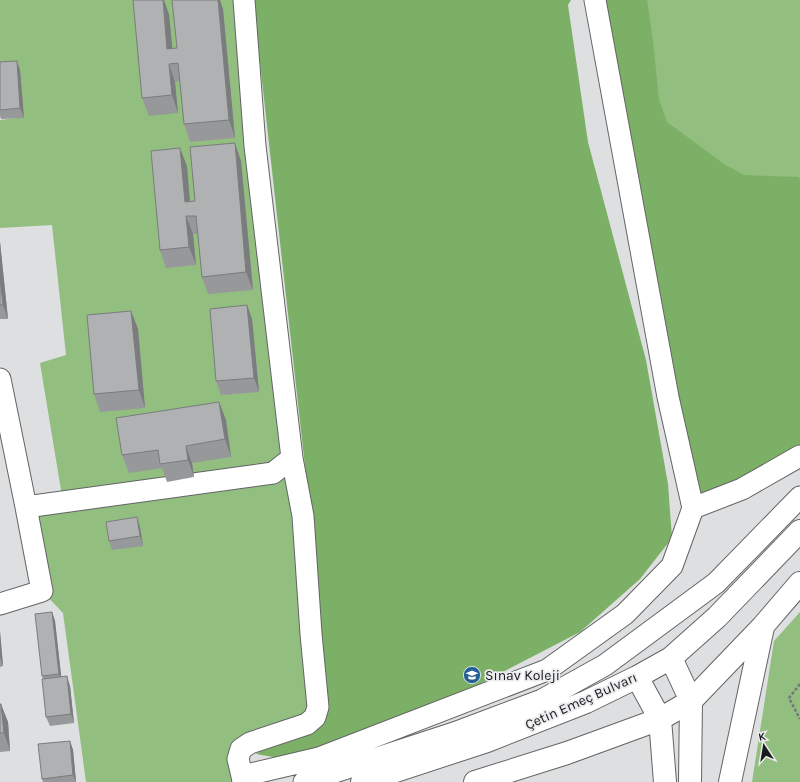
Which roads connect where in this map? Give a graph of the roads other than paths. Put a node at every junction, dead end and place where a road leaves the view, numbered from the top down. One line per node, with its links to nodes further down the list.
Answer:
1 (244, 0): 5 (lane)
2 (595, 0): 8 (lane)
3 (0, 379): 7 (lane)
4 (800, 456): 8 (lane)
5 (292, 458): 7 (lane); 17 (lane)
6 (800, 496): 18 (lane)
7 (26, 507): 11 (lane)
8 (693, 508): 17 (lane)
9 (800, 531): 13 (main road, Çetin Emeç Bulvarı)
10 (800, 583): 12 (main road)
11 (0, 604)
12 (763, 626): 15 (main road); 23 (main road)
13 (671, 658): 14 (main road, Çetin Emeç Bulvarı); 15 (main road)
14 (637, 677): 16 (main road); 19 (main road, Çetin Emeç Bulvarı)
15 (691, 700): 16 (main road); 22 (main road)
16 (660, 719): 20 (main road); 21 (main road)
17 (242, 779)
18 (304, 782)
19 (362, 782)
20 (475, 782)
21 (665, 782)
22 (690, 782)
23 (730, 782)

